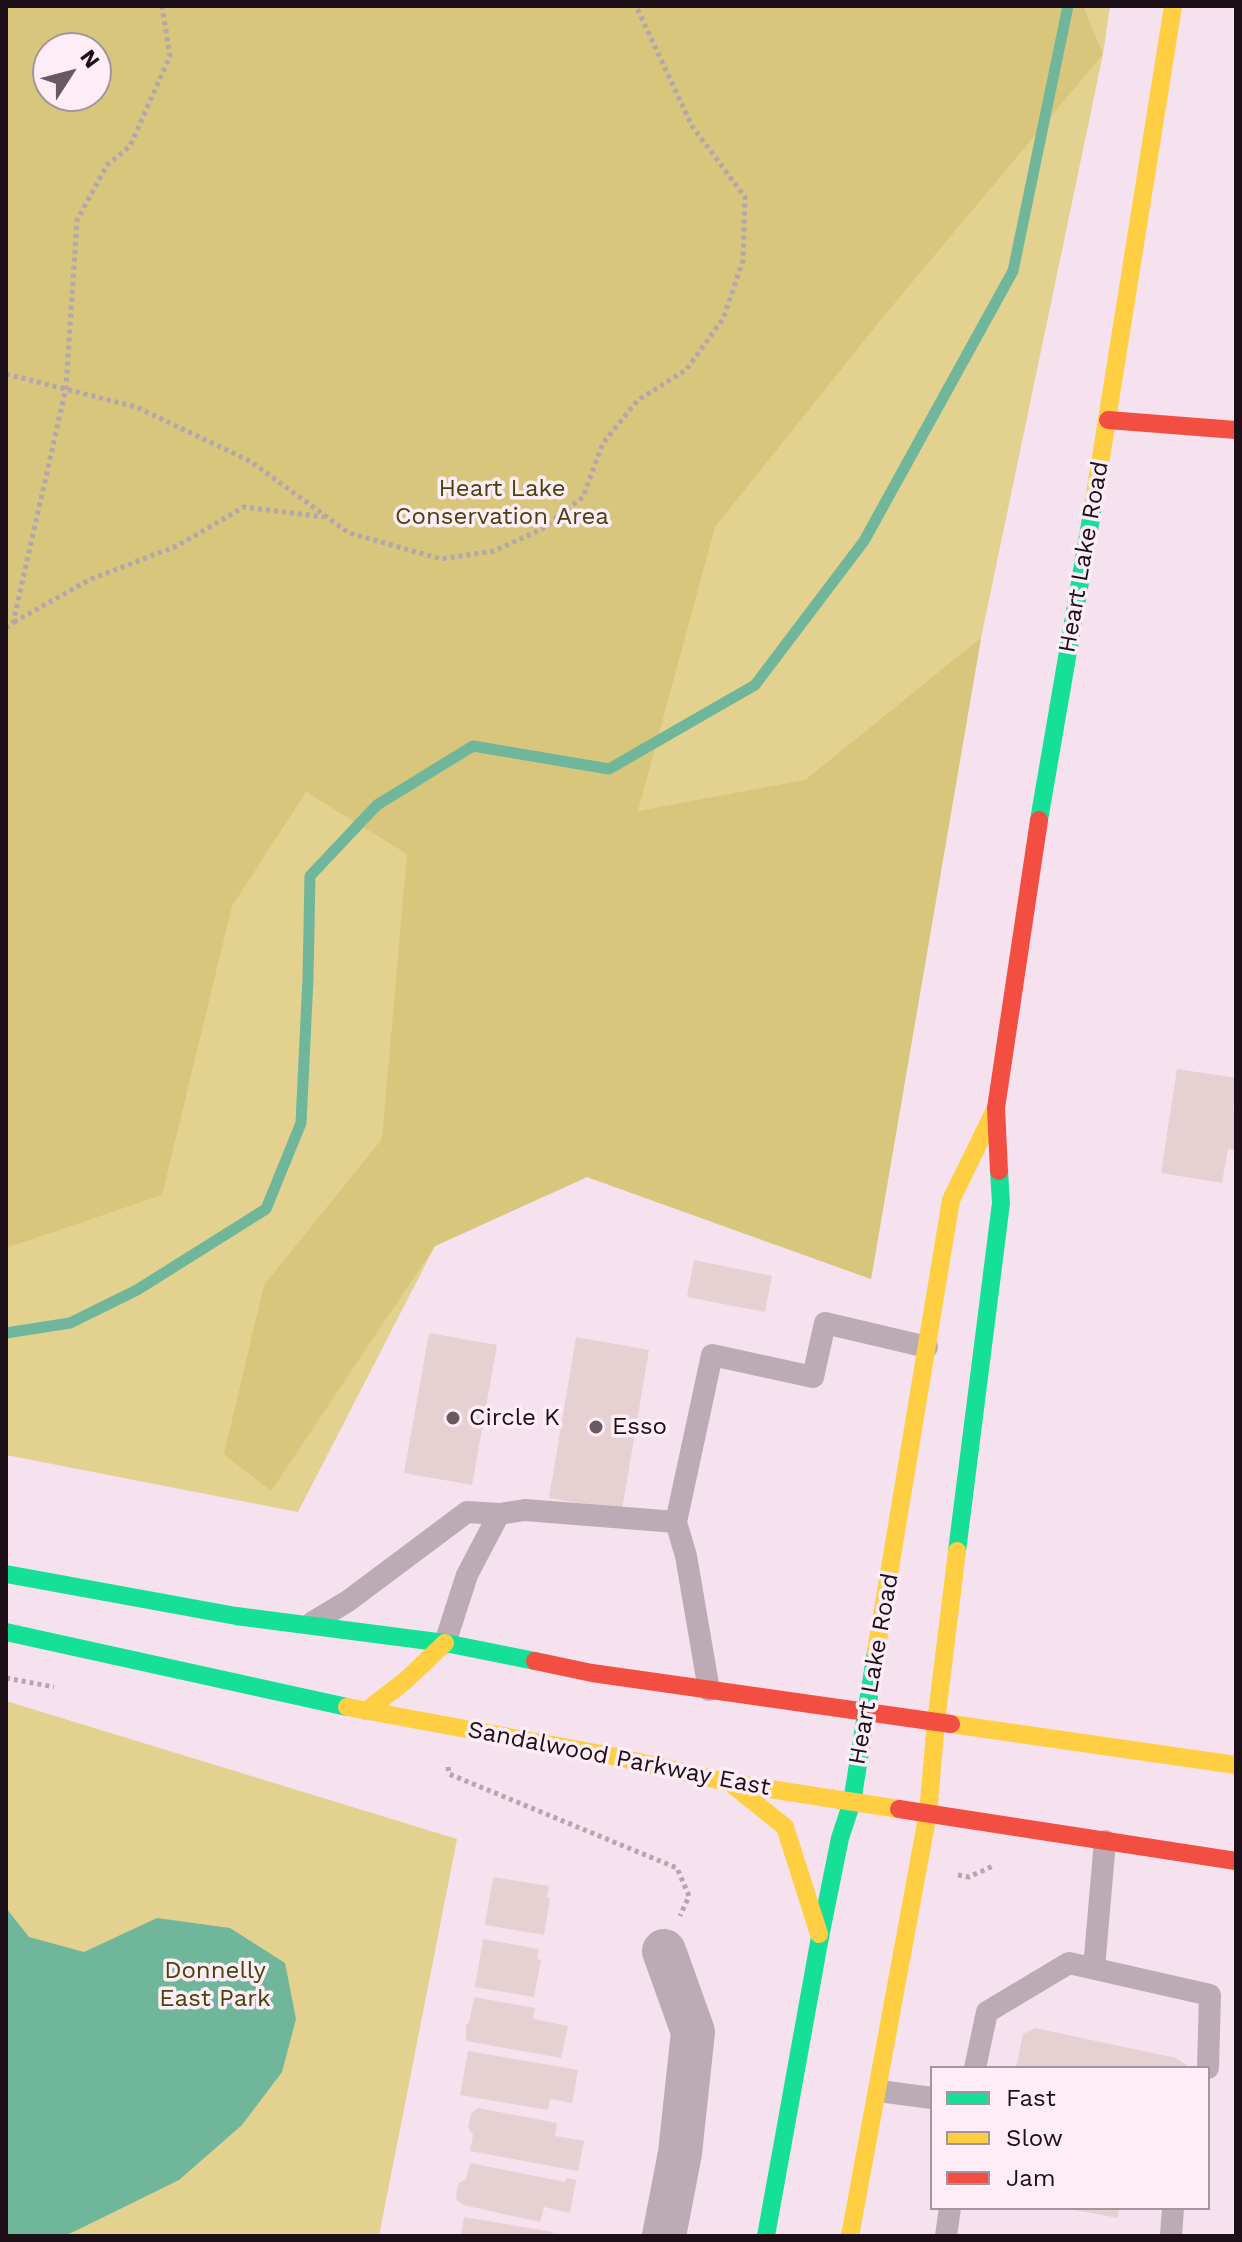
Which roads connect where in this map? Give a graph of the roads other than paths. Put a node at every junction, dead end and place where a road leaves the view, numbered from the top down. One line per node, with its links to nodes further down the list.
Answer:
1 (1173, 6): 2 (main road, Heart Lake Road)
2 (1108, 420): 3 (main road); 4 (main road, Heart Lake Road)
3 (1236, 430)
4 (996, 1108): 5 (main road, Heart Lake Road); 15 (main road, Heart Lake Road)
5 (927, 1347): 7 (lane); 14 (main road, Heart Lake Road)
6 (499, 1514): 7 (lane); 9 (lane); 11 (lane)
7 (676, 1522): 12 (lane)
8 (6, 1574): 9 (main road)
9 (308, 1626): 11 (main road)
10 (6, 1632): 13 (main road, Sandalwood Parkway East)
11 (445, 1643): 12 (main road); 13 (main road)
12 (709, 1690): 14 (main road)
13 (366, 1711): 17 (main road, Sandalwood Parkway East)
14 (865, 1711): 15 (main road); 18 (main road, Heart Lake Road)
15 (936, 1722): 16 (main road); 19 (main road, Heart Lake Road)
16 (1236, 1765)
17 (731, 1783): 18 (main road, Sandalwood Parkway East); 22 (main road)
18 (852, 1802): 19 (main road, Sandalwood Parkway East); 22 (main road, Heart Lake Road)
19 (928, 1813): 20 (main road, Sandalwood Parkway East); 27 (main road, Heart Lake Road)
20 (1105, 1841): 21 (main road, Sandalwood Parkway East); 24 (lane)
21 (1235, 1861)
22 (820, 1937): 32 (main road, Heart Lake Road)
23 (664, 1951): 31 (street)
24 (1094, 1968): 25 (lane); 26 (lane)
25 (975, 2066)
26 (1208, 2066)
27 (879, 2091): 28 (lane); 33 (main road, Heart Lake Road)
28 (930, 2098)
29 (950, 2210): 34 (lane)
30 (1173, 2210): 35 (lane)
31 (664, 2236)
32 (766, 2236)
33 (850, 2236)
34 (946, 2236)
35 (1171, 2236)

